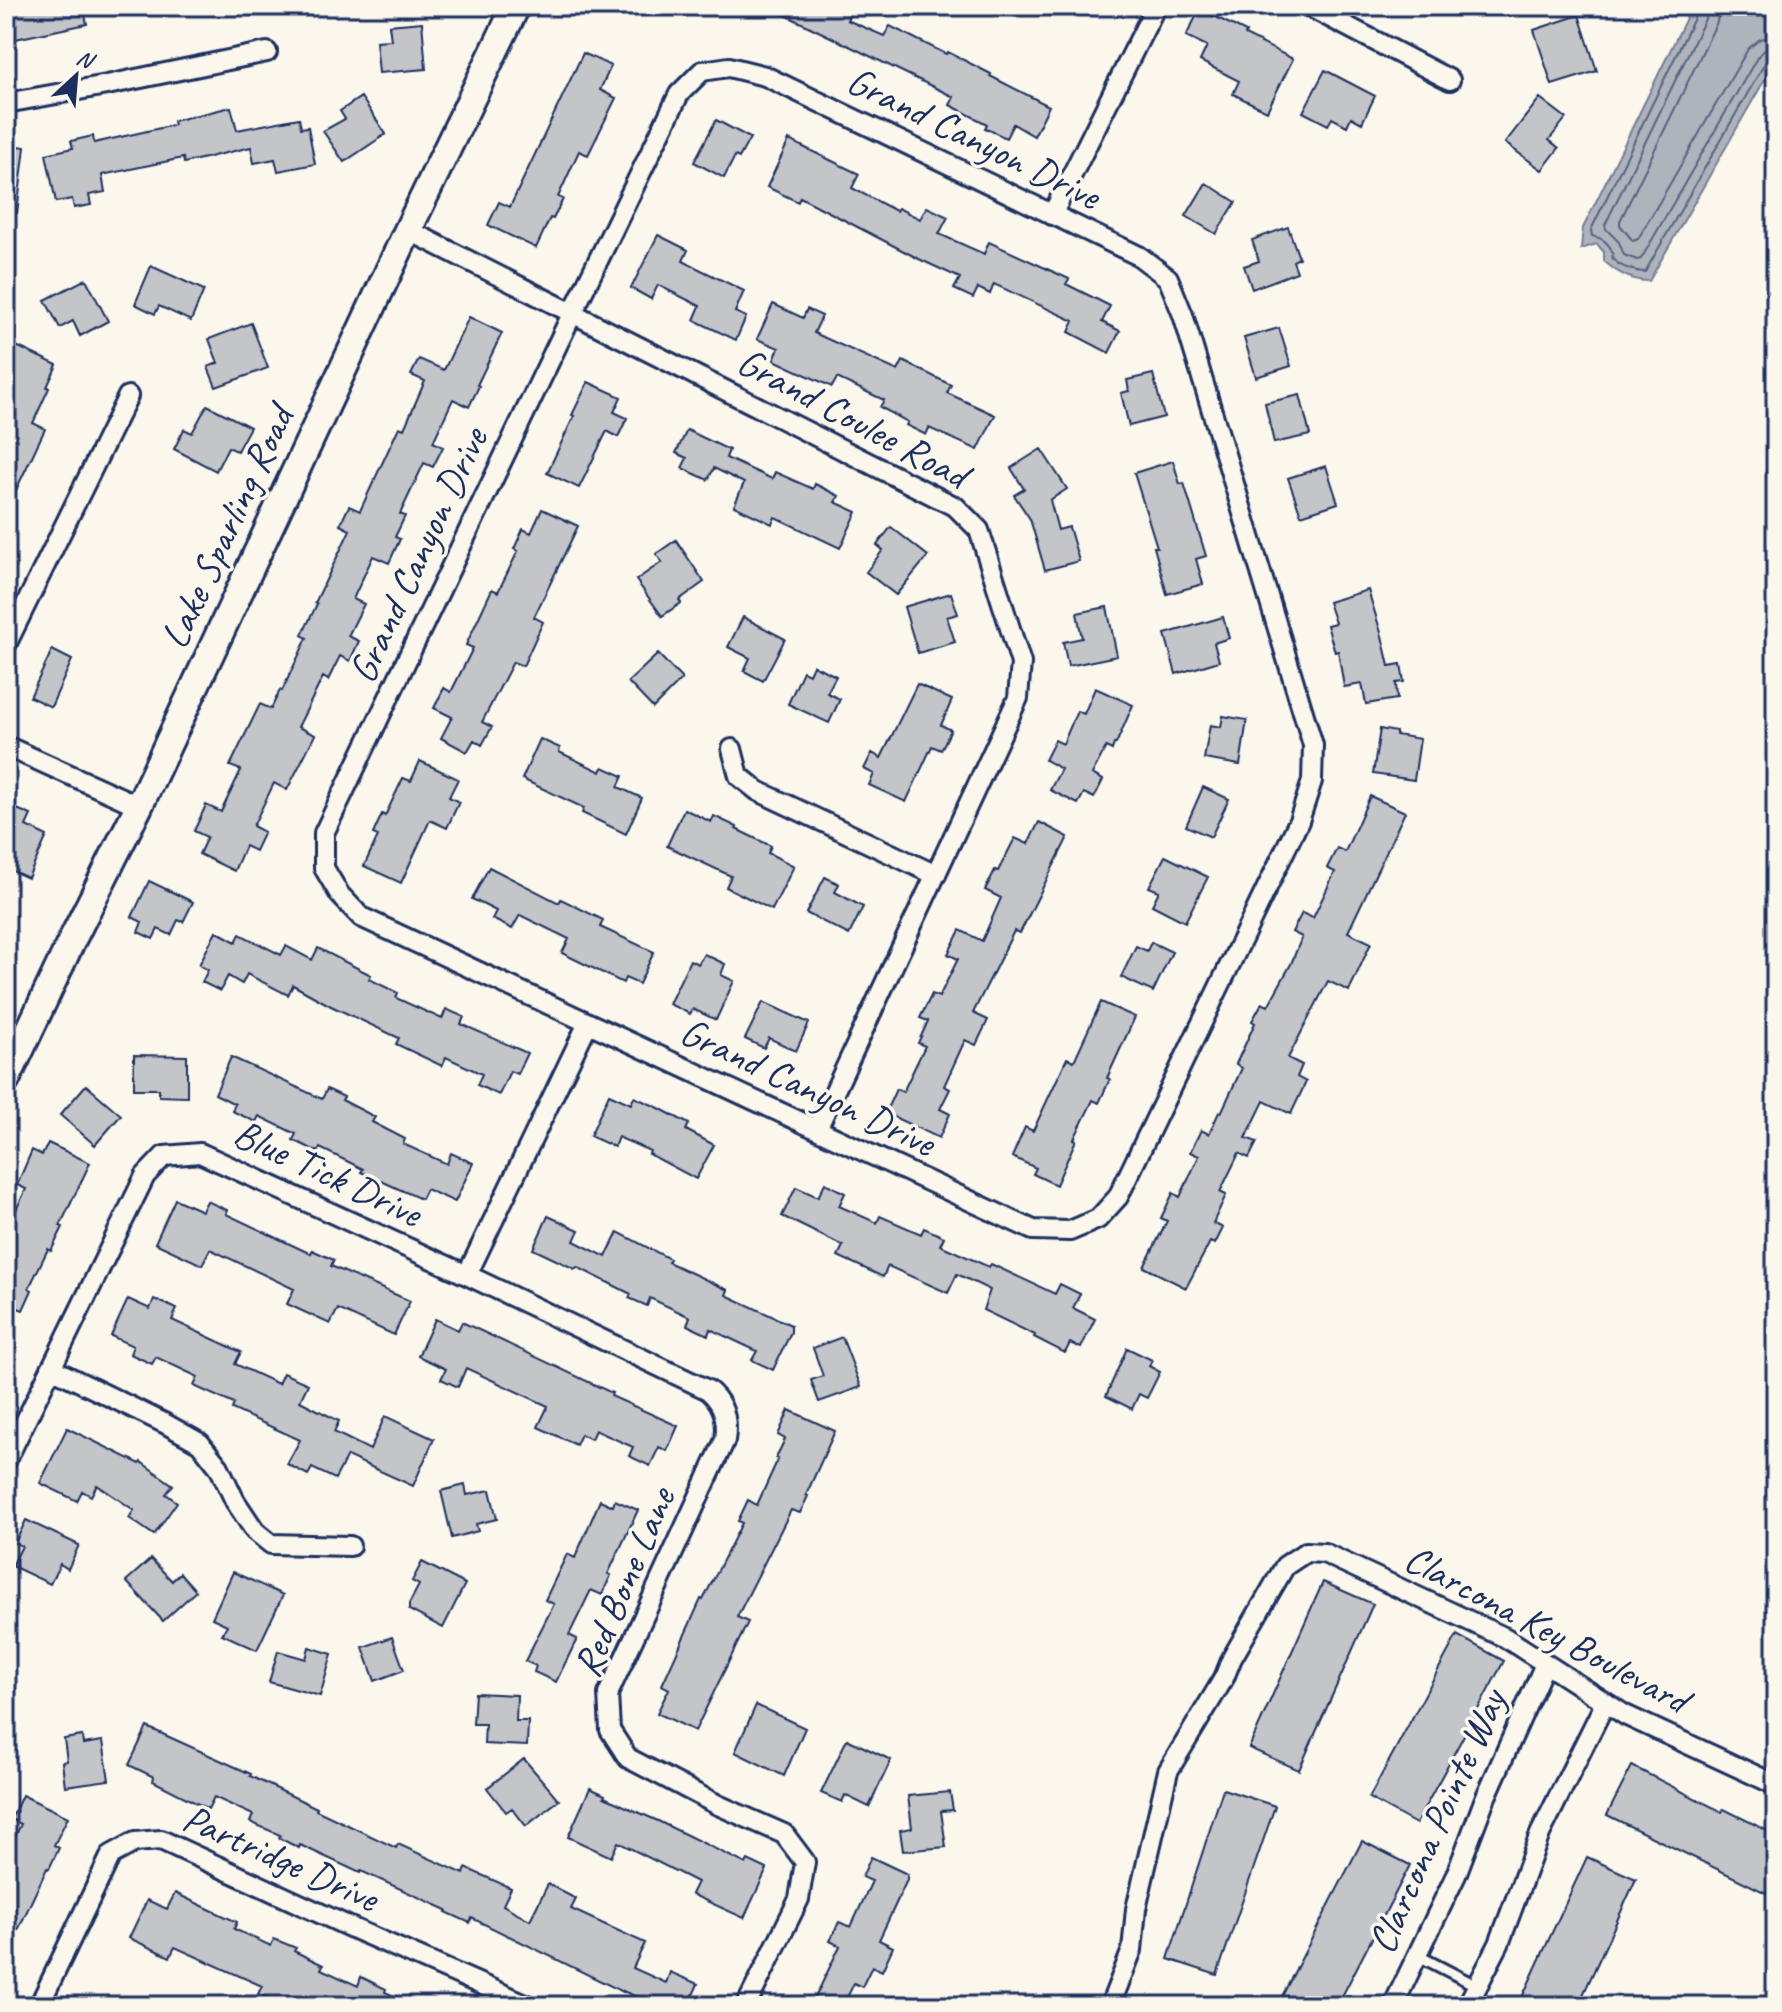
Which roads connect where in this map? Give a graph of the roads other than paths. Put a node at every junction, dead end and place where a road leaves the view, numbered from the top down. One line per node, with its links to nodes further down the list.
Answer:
1 (516, 6): 9 (street, Lake Sparling Road)
2 (1156, 6): 8 (street)
3 (1308, 6): 4 (street)
4 (1343, 14): 6 (street)
5 (267, 52): 7 (street)
6 (1450, 80)
7 (6, 103)
8 (1052, 215): 10 (street, Grand Canyon Drive); 19 (street, Grand Canyon Drive)
9 (408, 230): 10 (street, Grand Coulee Road); 15 (street, Lake Sparling Road)
10 (573, 312): 16 (street, Grand Coulee Road); 17 (street, Grand Canyon Drive)
11 (128, 396): 12 (street)
12 (6, 645)
13 (6, 746): 15 (street)
14 (732, 749): 16 (street)
15 (139, 806): 18 (street, Lake Sparling Road)
16 (936, 875): 19 (street, Grand Coulee Road)
17 (588, 1023): 19 (street, Grand Canyon Drive); 20 (street)
18 (6, 1080)
19 (817, 1129)
20 (467, 1275): 21 (street, Blue Tick Drive); 31 (street, Red Bone Lane)
21 (51, 1368): 22 (street, Blue Tick Drive); 23 (street)
22 (6, 1461)
23 (350, 1546)
24 (1545, 1664): 25 (street, Clarcona Key Boulevard); 27 (street, Clarcona Pointe Way); 32 (street, Clarcona Key Boulevard)
25 (1605, 1703): 26 (street, Clarcona Key Boulevard); 28 (street)
26 (1776, 1785)
27 (1417, 1955): 28 (lane); 33 (street, Clarcona Pointe Way)
28 (1477, 1986): 34 (street)
29 (39, 2006): 30 (street, Partridge Drive)
30 (530, 2006)
31 (746, 2006)
32 (1110, 2006)
33 (1393, 2006)
34 (1467, 2006)

